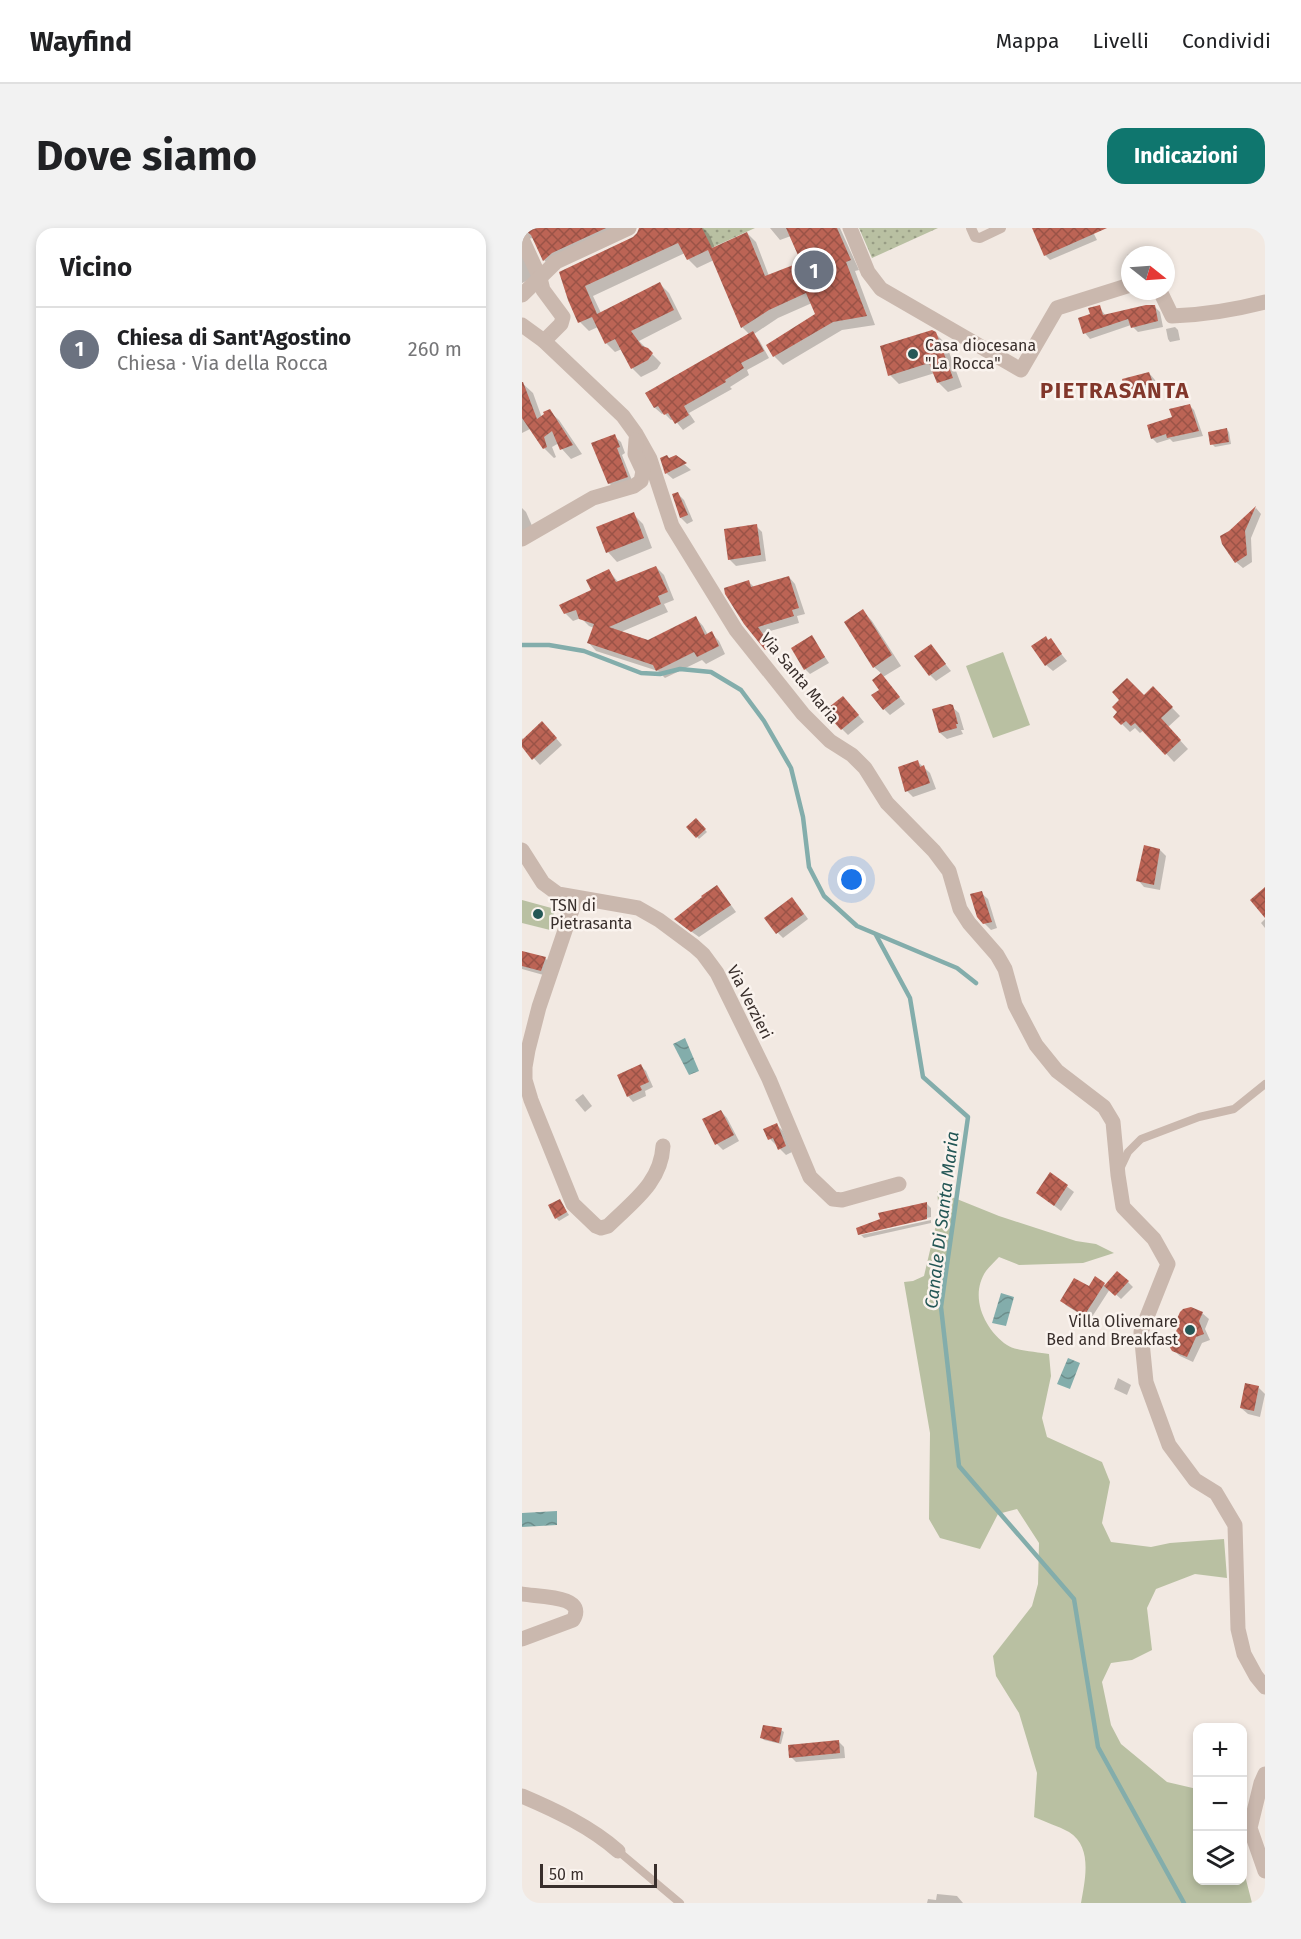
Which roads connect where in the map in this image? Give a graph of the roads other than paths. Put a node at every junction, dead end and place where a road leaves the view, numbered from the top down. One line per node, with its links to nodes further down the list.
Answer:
1 (629, 228): 6 (street)
2 (850, 228): 7 (street)
3 (971, 228): 4 (street)
4 (1001, 228)
5 (522, 239): 6 (street)
6 (540, 278): 8 (street); 12 (street)
7 (1121, 288)
8 (522, 295)
9 (1164, 300): 10 (street)
10 (1265, 302)
11 (522, 325): 12 (street, Via Santa Maria)
12 (544, 341): 13 (street, Via Santa Maria)
13 (636, 434): 14 (street); 19 (street, Via Santa Maria)
14 (522, 539)
15 (522, 850): 16 (street, Via Verzieri)
16 (576, 898): 18 (street); 20 (street, Via Verzieri)
17 (1265, 1084): 19 (lane)
18 (663, 1146)
19 (1118, 1176): 23 (street, Via Santa Maria)
20 (899, 1184)
21 (522, 1594): 22 (street)
22 (522, 1640)
23 (1265, 1687)
24 (1265, 1774): 27 (street)
25 (522, 1796): 26 (street)
26 (618, 1851): 28 (lane)
27 (1265, 1871)
28 (680, 1903)

